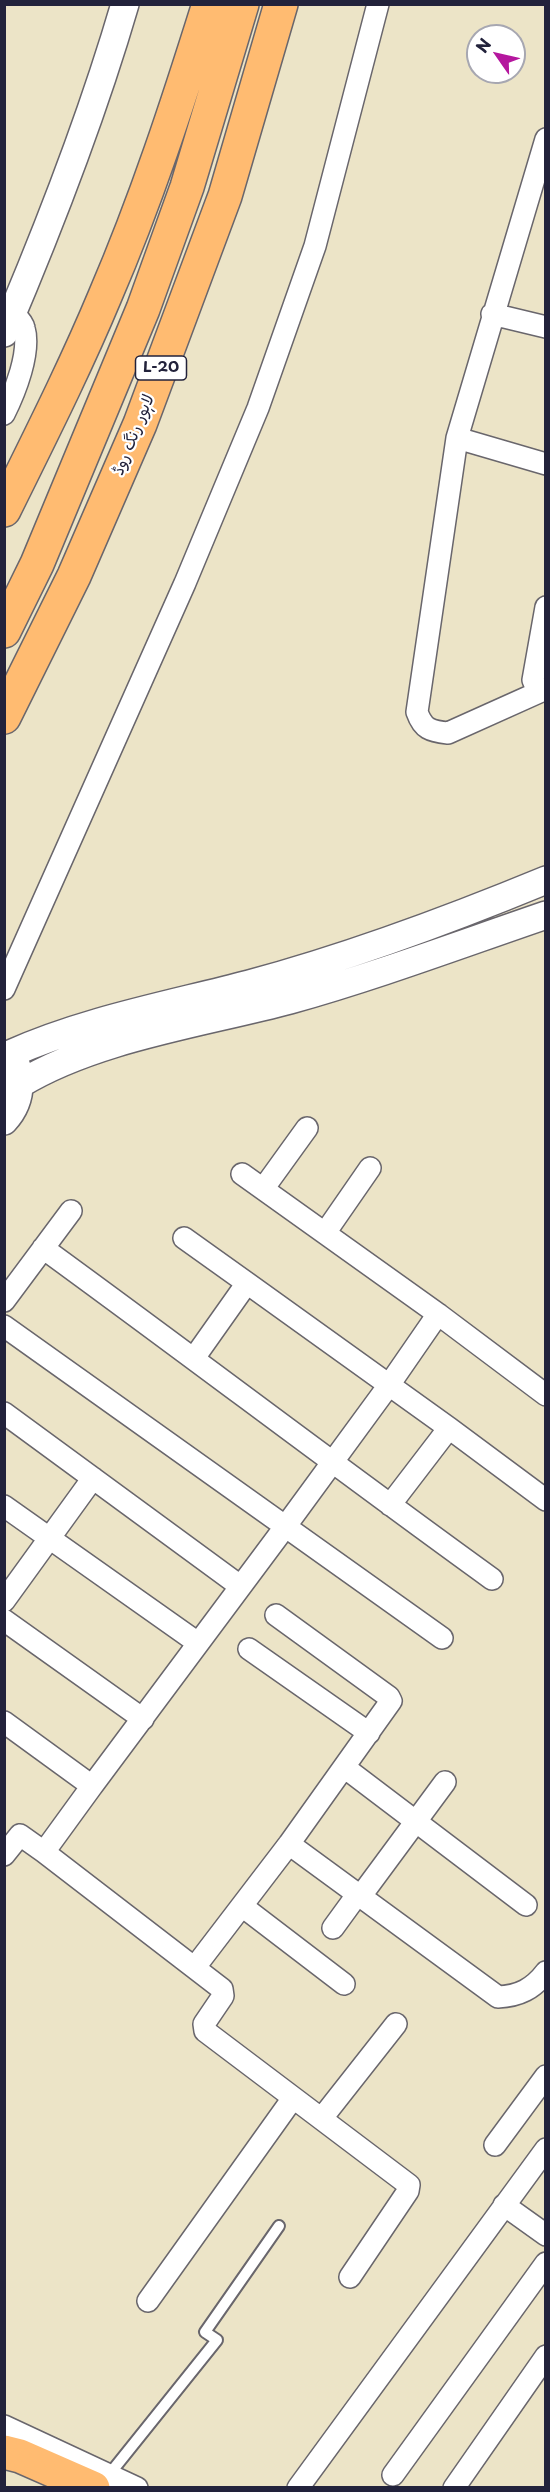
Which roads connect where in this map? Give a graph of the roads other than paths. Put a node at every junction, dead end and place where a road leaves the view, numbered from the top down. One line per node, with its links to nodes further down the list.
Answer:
1 (125, 4): 8 (street)
2 (209, 4): 13 (highway)
3 (242, 4): 15 (highway, L-20)
4 (280, 4): 17 (highway, لاہور رنگ روڈ / L-20)
5 (378, 4): 20 (street)
6 (546, 139): 7 (street)
7 (492, 314): 9 (street); 11 (street)
8 (9, 323): 10 (street)
9 (546, 327)
10 (4, 414)
11 (456, 438): 12 (street); 16 (street)
12 (546, 464)
13 (4, 510)
14 (546, 607): 16 (street)
15 (4, 631)
16 (542, 690)
17 (4, 717)
18 (546, 880): 21 (street)
19 (546, 915): 22 (street)
20 (4, 989)
21 (7, 1051): 22 (street)
22 (20, 1084): 23 (street)
23 (5, 1121)
24 (307, 1128): 27 (street)
25 (370, 1168): 29 (street)
26 (242, 1174): 27 (street)
27 (263, 1189): 29 (street)
28 (71, 1211): 31 (street)
29 (325, 1233): 34 (street)
30 (184, 1238): 32 (street)
31 (43, 1248): 33 (street); 36 (street)
32 (247, 1283): 36 (street); 37 (street)
33 (4, 1301)
34 (438, 1314): 37 (street); 38 (street)
35 (4, 1326): 46 (street)
36 (194, 1358): 41 (street)
37 (389, 1385): 40 (street); 41 (street)
38 (546, 1395)
39 (4, 1413): 42 (street)
40 (449, 1428): 43 (street); 44 (street)
41 (332, 1463): 44 (street); 46 (street)
42 (93, 1478): 47 (street); 49 (street)
43 (546, 1500)
44 (390, 1505): 48 (street)
45 (4, 1506): 47 (street)
46 (285, 1527): 49 (street); 53 (street)
47 (51, 1538): 50 (street); 54 (street)
48 (492, 1579)
49 (240, 1586): 54 (street)
50 (4, 1601)
51 (276, 1615): 58 (street)
52 (4, 1620): 56 (street)
53 (442, 1638)
54 (198, 1643): 56 (street)
55 (249, 1649): 58 (street)
56 (143, 1719): 61 (street)
57 (4, 1722): 61 (street)
58 (369, 1733): 59 (street)
59 (344, 1767): 62 (street); 63 (street)
60 (445, 1782): 62 (street)
61 (92, 1786): 64 (street)
62 (416, 1822): 66 (street); 67 (street)
63 (289, 1844): 66 (street); 68 (street)
64 (44, 1852): 65 (street); 70 (street)
65 (4, 1855)
66 (358, 1896): 69 (street); 71 (street)
67 (526, 1905)
68 (242, 1906): 70 (street); 72 (street)
69 (333, 1928)
70 (195, 1967): 75 (street)
71 (546, 1972)
72 (344, 1984)
73 (396, 2024): 76 (street)
74 (546, 2076): 77 (street)
75 (293, 2098): 76 (street); 84 (street)
76 (322, 2118): 83 (street)
77 (495, 2145)
78 (546, 2149): 79 (street)
79 (504, 2205): 81 (street); 93 (street)
80 (279, 2226): 90 (lane)
81 (546, 2235)
82 (546, 2263): 89 (street)
83 (350, 2277)
84 (148, 2301)
85 (546, 2356): 94 (street)
86 (4, 2426): 90 (street)
87 (4, 2452): 90 (highway)
88 (4, 2471): 91 (highway)
89 (393, 2475)
90 (102, 2483): 92 (street)
91 (34, 2487)
92 (137, 2487)
93 (298, 2487)
94 (454, 2487)

